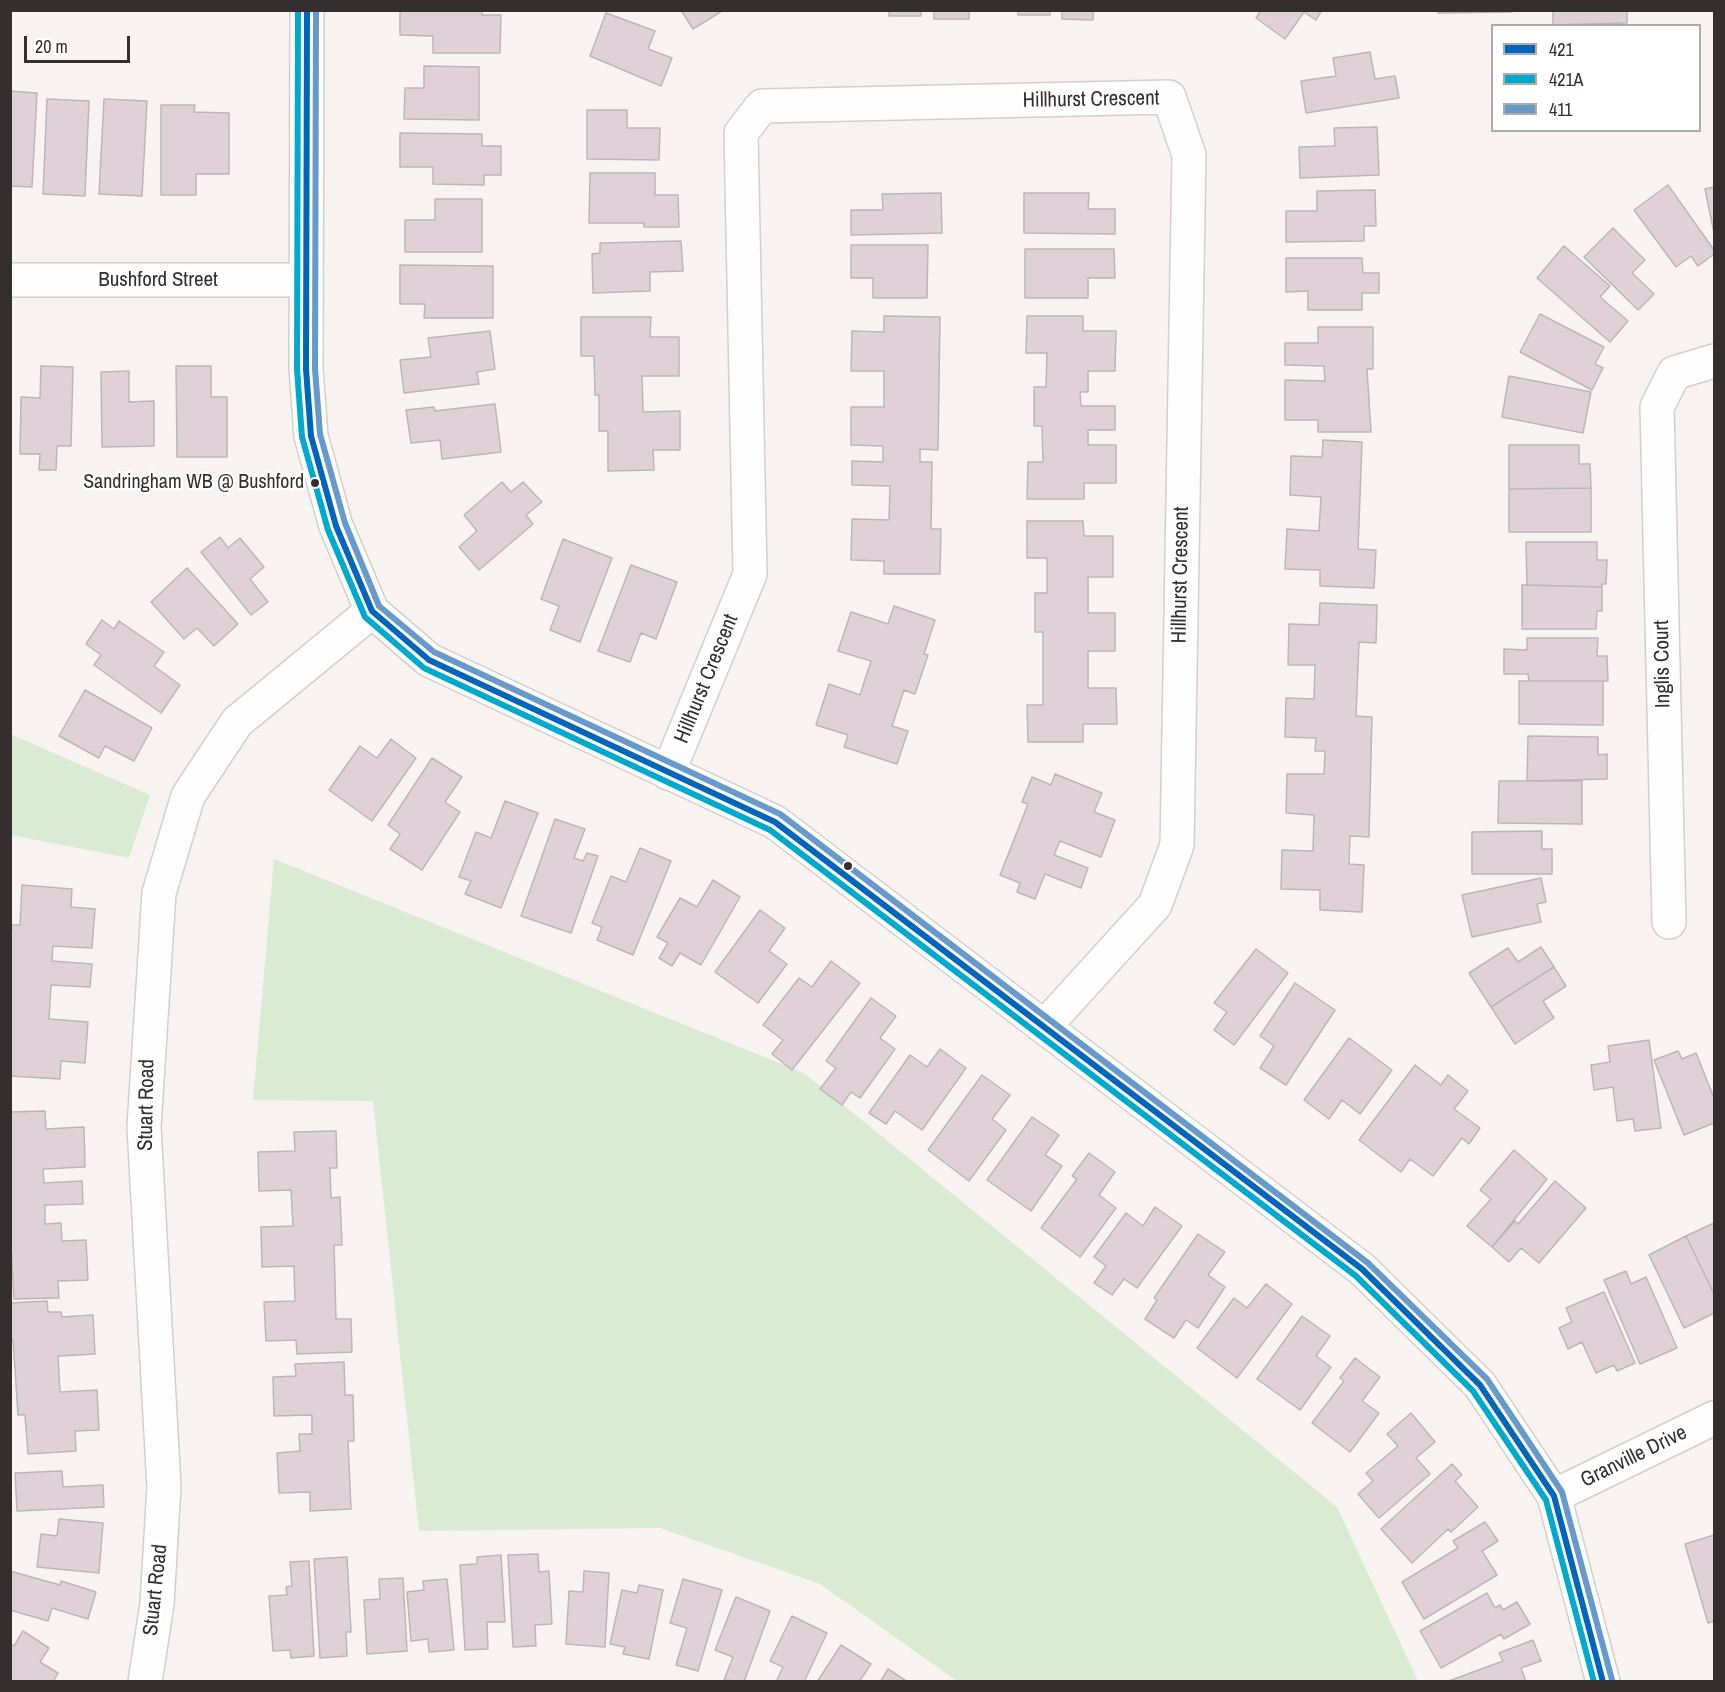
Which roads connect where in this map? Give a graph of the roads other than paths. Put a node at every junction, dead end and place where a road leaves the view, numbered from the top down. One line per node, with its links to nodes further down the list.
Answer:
1 (307, 10): 3 (street)
2 (10, 280): 3 (street, Bushford Street)
3 (305, 280): 5 (street)
4 (1714, 361): 7 (street, Inglis Court)
5 (372, 611): 6 (street); 11 (street, Stuart Road)
6 (668, 772): 8 (street); 8 (street, Hillhurst Crescent)
7 (1669, 922)
8 (1045, 1026): 10 (street)
9 (1714, 1418): 10 (street, Granville Drive)
10 (1554, 1496): 12 (street)
11 (145, 1682)
12 (1603, 1682)

